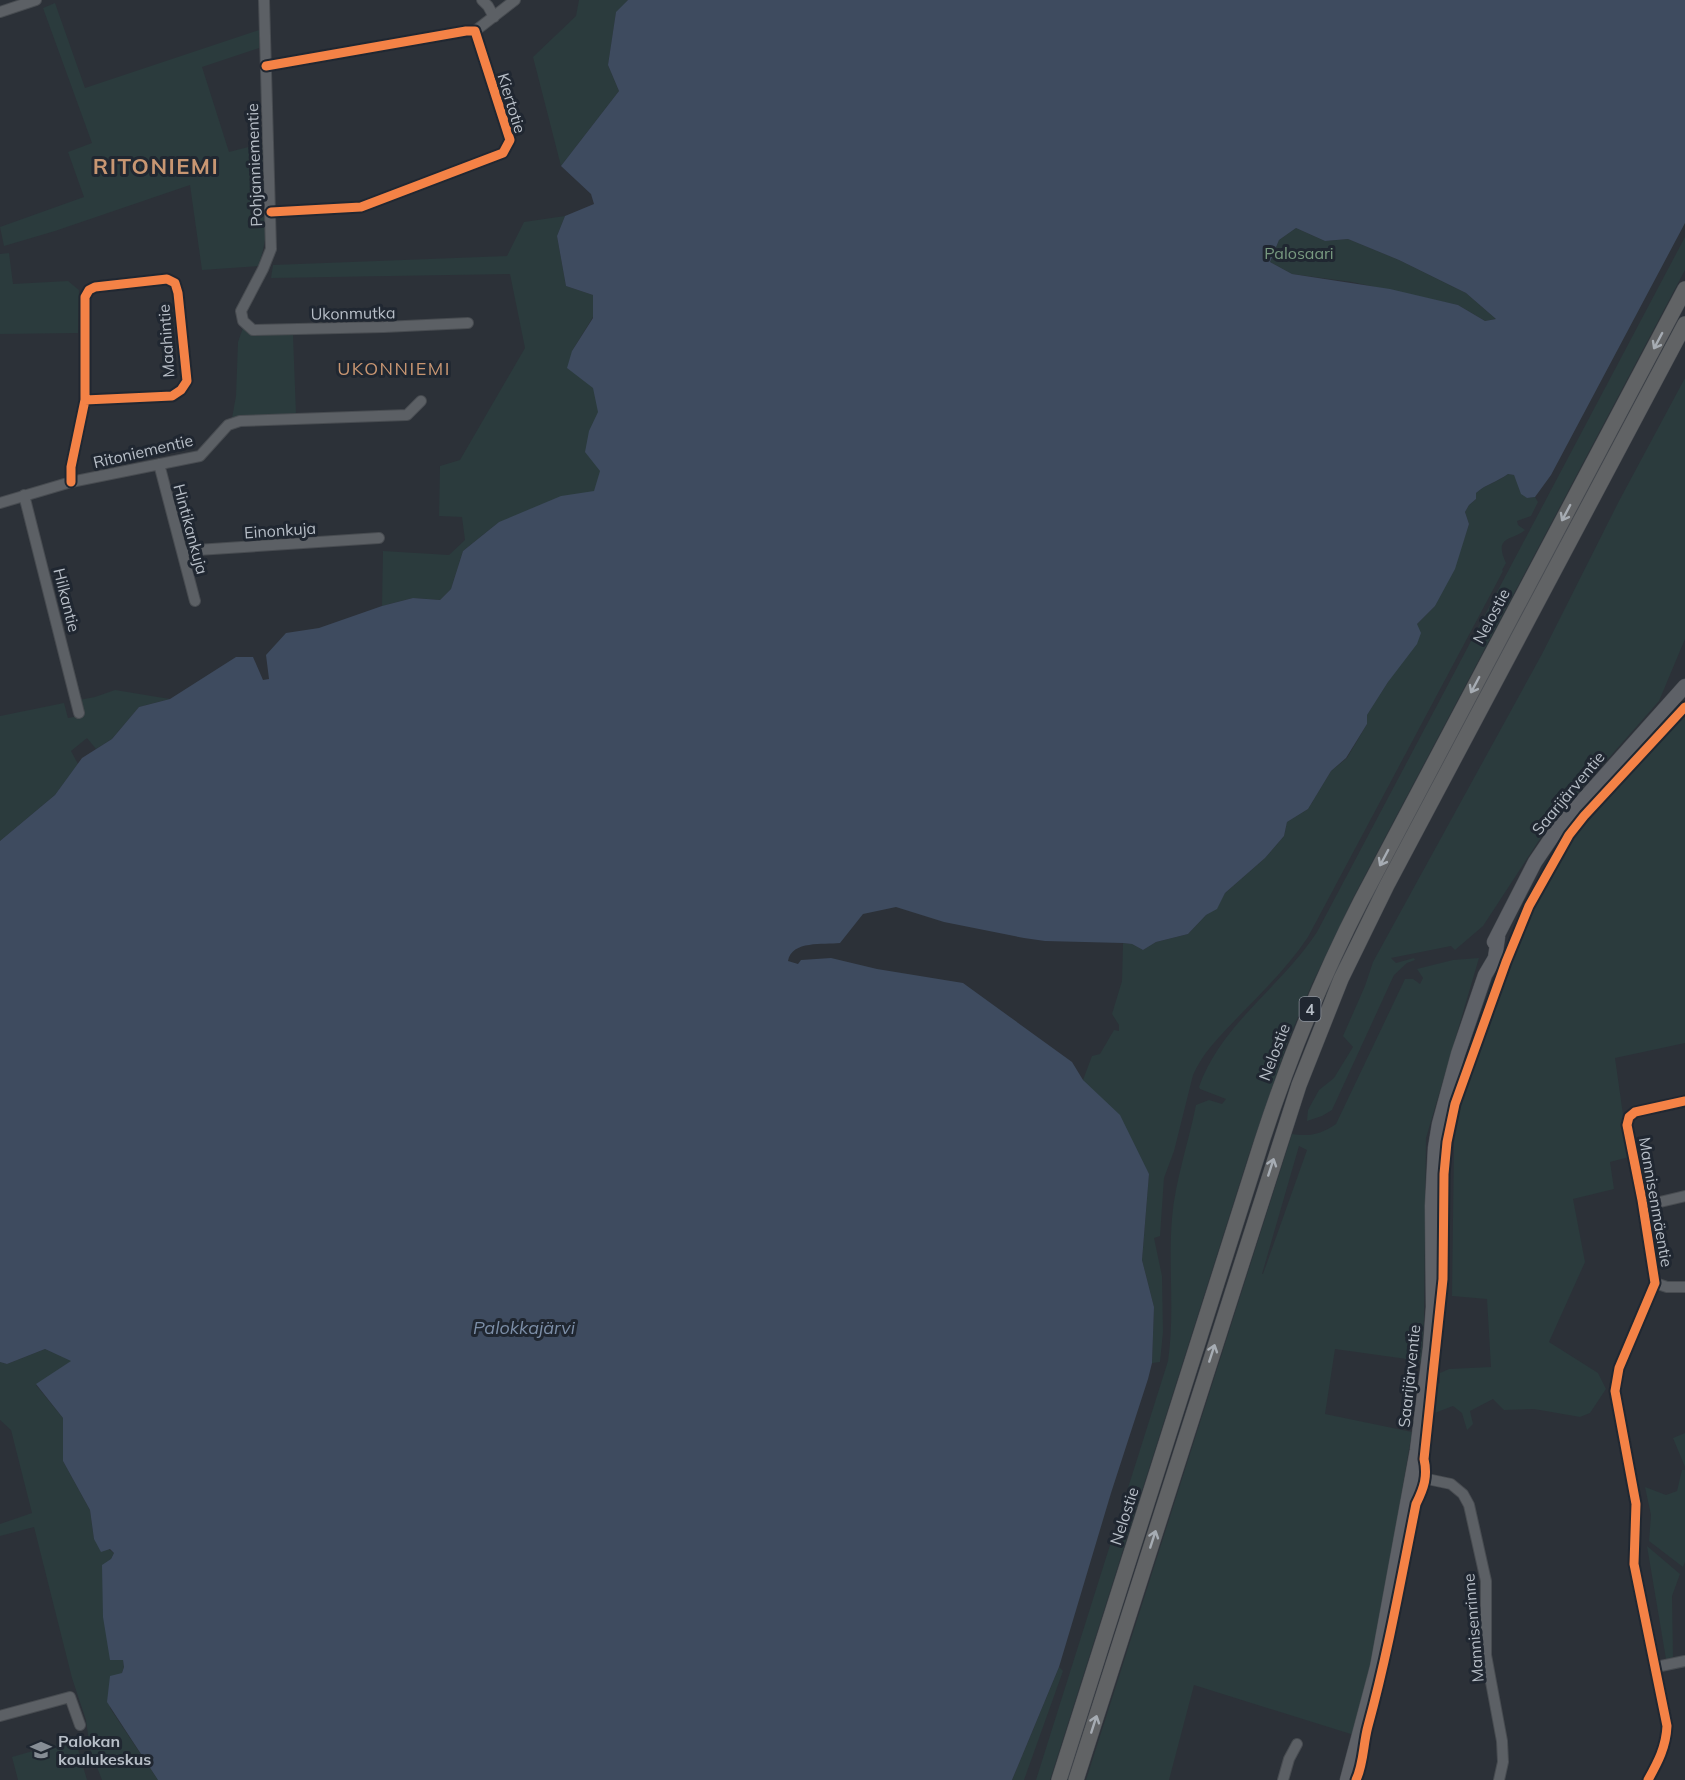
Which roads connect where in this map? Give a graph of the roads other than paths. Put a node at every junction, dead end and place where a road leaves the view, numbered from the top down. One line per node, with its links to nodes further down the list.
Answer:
1 (36, 0): 5 (street)
2 (264, 0): 8 (street, Pohjanniementie)
3 (482, 0): 6 (street)
4 (515, 0): 6 (street)
5 (0, 12)
6 (494, 17): 7 (street)
7 (475, 31): 8 (street); 9 (street, Kiertotie)
8 (266, 66): 9 (street, Pohjanniementie)
9 (271, 212): 11 (street, Pohjanniementie)
10 (1685, 289): 36 (highway, Nelostie / 4, one-way to 36)
11 (243, 321): 12 (street, Ukonmutka)
12 (468, 323)
13 (1685, 324): 37 (highway, 4, one-way to 13)
14 (85, 400): 14 (street, Maahintie); 17 (street, Maahintie)
15 (421, 401): 16 (street, Ritoniementie)
16 (159, 464): 17 (street, Ritoniementie); 21 (street, Hintikankuja)
17 (71, 482): 18 (street, Ritoniementie)
18 (24, 495): 19 (street, Ritoniementie); 24 (street, Hilkantie)
19 (0, 503)
20 (380, 538): 21 (street, Einonkuja)
21 (182, 551): 22 (street, Hintikankuja)
22 (195, 601)
23 (1685, 686): 30 (main road, Saarijärventie)
24 (79, 713)
25 (1685, 1101): 27 (street, Mannisenmäentie)
26 (1685, 1196): 27 (street)
27 (1643, 1206): 28 (street, Mannisenmäentie)
28 (1655, 1283): 29 (street); 32 (street, Mannisenmäentie)
29 (1685, 1287)
30 (1413, 1476): 39 (main road, Saarijärventie); 40 (street, Mannisenrinne)
31 (1685, 1661): 32 (street)
32 (1656, 1667): 41 (street, Mannisenmäentie)
33 (0, 1716): 34 (street)
34 (80, 1725)
35 (1297, 1744): 38 (street)
36 (1059, 1780)
37 (1076, 1780)
38 (1284, 1780)
39 (1347, 1780)
40 (1499, 1780)
41 (1648, 1780)

